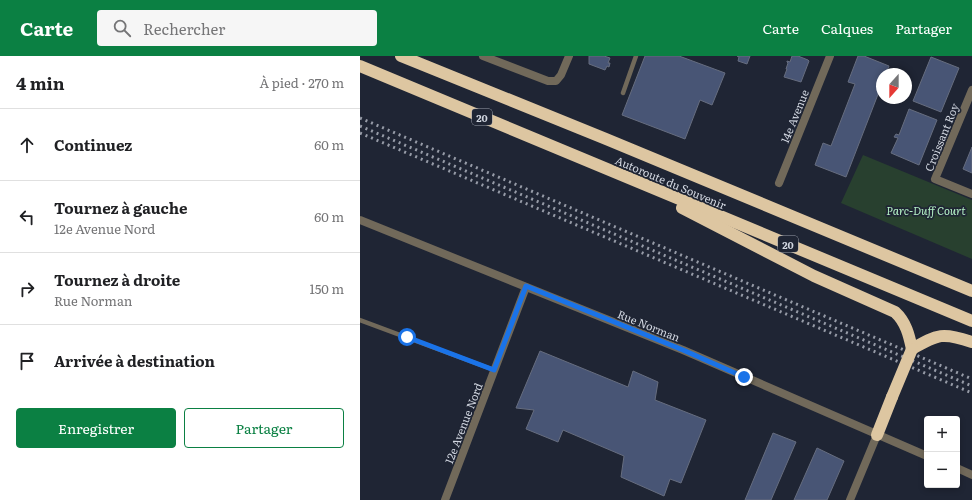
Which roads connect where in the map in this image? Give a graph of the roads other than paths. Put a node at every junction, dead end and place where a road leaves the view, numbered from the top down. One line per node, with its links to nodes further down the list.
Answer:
1 (401, 56): 15 (highway, Autoroute du Souvenir / 20)
2 (483, 56): 6 (street)
3 (569, 56): 6 (street)
4 (636, 56): 9 (lane)
5 (830, 56): 11 (street, 14e Avenue)
6 (503, 60)
7 (360, 66): 10 (highway, Autoroute du Souvenir / 20)
8 (972, 90): 12 (street, Croissant Roy)
9 (622, 93)
10 (605, 168): 17 (highway, Autoroute du Souvenir / 20); 19 (highway)
11 (779, 183)
12 (972, 194)
13 (360, 220): 14 (street, Rue Norman)
14 (526, 286): 20 (street, 12e Avenue Nord); 21 (street, Rue Norman)
15 (972, 291)
16 (360, 320): 20 (lane)
17 (972, 321)
18 (972, 342): 19 (highway)
19 (913, 346): 21 (highway, bridge)
20 (494, 370): 25 (street, 12e Avenue Nord)
21 (877, 435): 22 (street, Rue Norman); 26 (street)
22 (924, 455)
23 (960, 469): 24 (street)
24 (972, 475)
25 (445, 500)
26 (850, 500)

